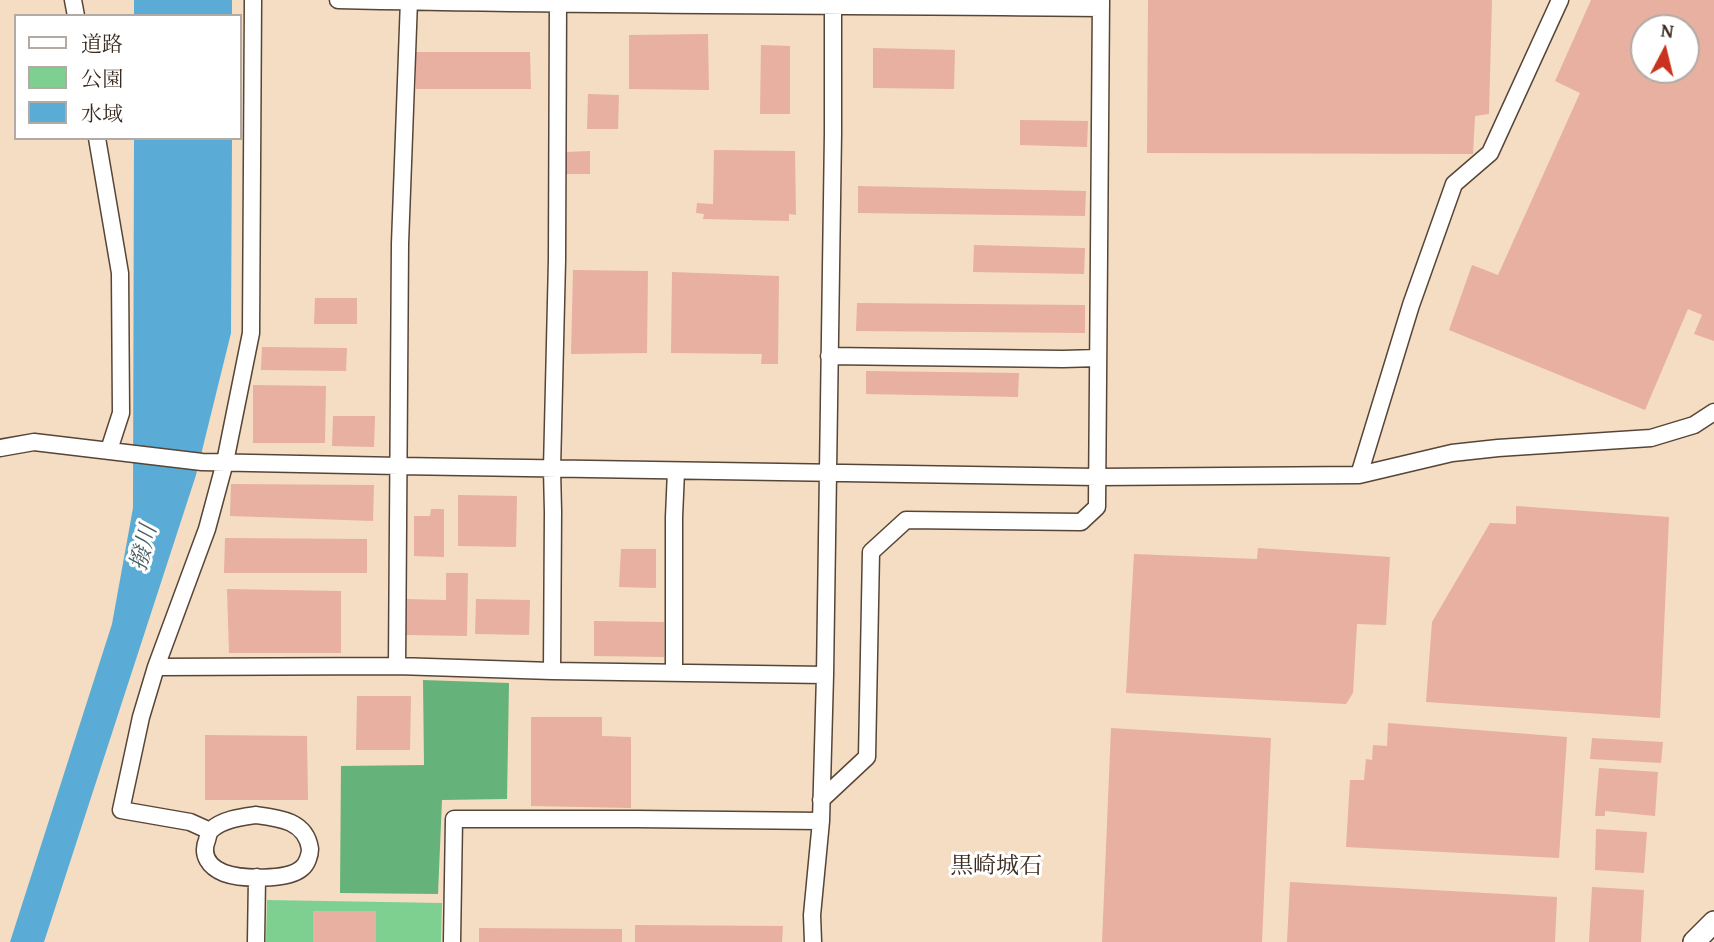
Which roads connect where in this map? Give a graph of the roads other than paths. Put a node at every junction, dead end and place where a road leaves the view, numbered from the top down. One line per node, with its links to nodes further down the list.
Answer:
1 (253, 0): 14 (street)
2 (338, 0): 4 (street)
3 (1560, 0): 19 (street)
4 (409, 1): 5 (street); 15 (street)
5 (558, 2): 6 (street); 16 (street)
6 (832, 3): 7 (street); 9 (street)
7 (1101, 4): 10 (street)
8 (97, 140): 13 (street)
9 (829, 356): 10 (street); 18 (street)
10 (1098, 358): 20 (street)
11 (1714, 412): 19 (street)
12 (0, 448): 13 (street)
13 (109, 450): 14 (street)
14 (225, 462): 15 (street); 22 (street)
15 (399, 466): 16 (street); 21 (street)
16 (552, 469): 17 (street); 23 (street)
17 (676, 471): 18 (street); 24 (street)
18 (827, 473): 20 (street); 25 (street)
19 (1359, 475): 20 (street)
20 (1097, 477): 26 (street)
21 (397, 666): 22 (street); 23 (street)
22 (156, 667): 28 (street)
23 (552, 671): 24 (street)
24 (674, 672): 25 (street)
25 (825, 675): 26 (street)
26 (821, 800): 27 (street)
27 (821, 821): 32 (street); 33 (street)
28 (210, 831): 29 (street); 29 (street)
29 (257, 877): 31 (street)
30 (1714, 922): 34 (street)
31 (256, 942)
32 (453, 942)
33 (813, 942)
34 (1694, 942)

